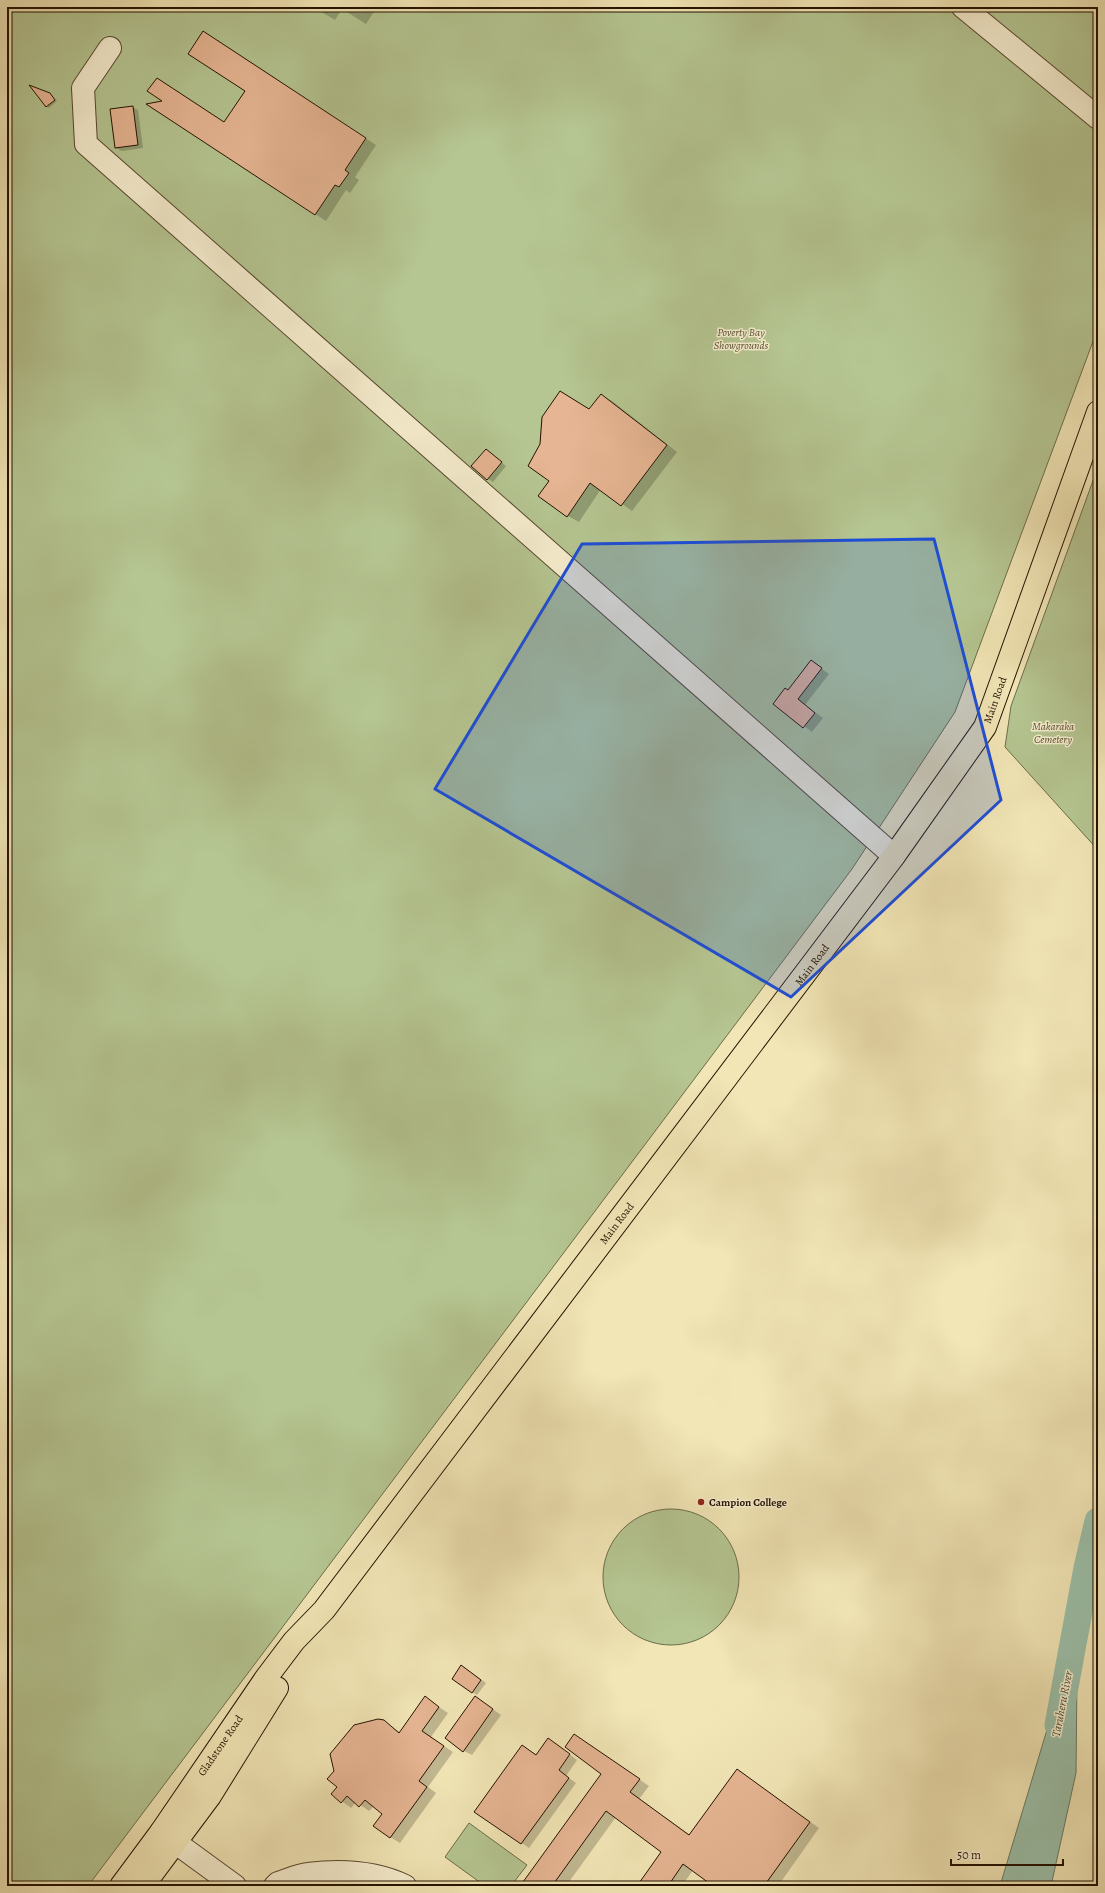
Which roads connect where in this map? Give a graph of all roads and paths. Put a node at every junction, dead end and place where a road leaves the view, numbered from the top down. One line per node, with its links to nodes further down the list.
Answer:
1 (963, 7): 3 (street)
2 (110, 48): 5 (street)
3 (1098, 118)
4 (1098, 412): 5 (main road, Main Road)
5 (894, 856): 6 (main road, Main Road)
6 (432, 1467): 7 (main road, Gladstone Road)
7 (168, 1837): 8 (main road, Gladstone Road); 9 (main road, Gladstone Road); 10 (street)
8 (121, 1886)
9 (143, 1886)
10 (235, 1886)
11 (275, 1886): 12 (street)
12 (405, 1886)

